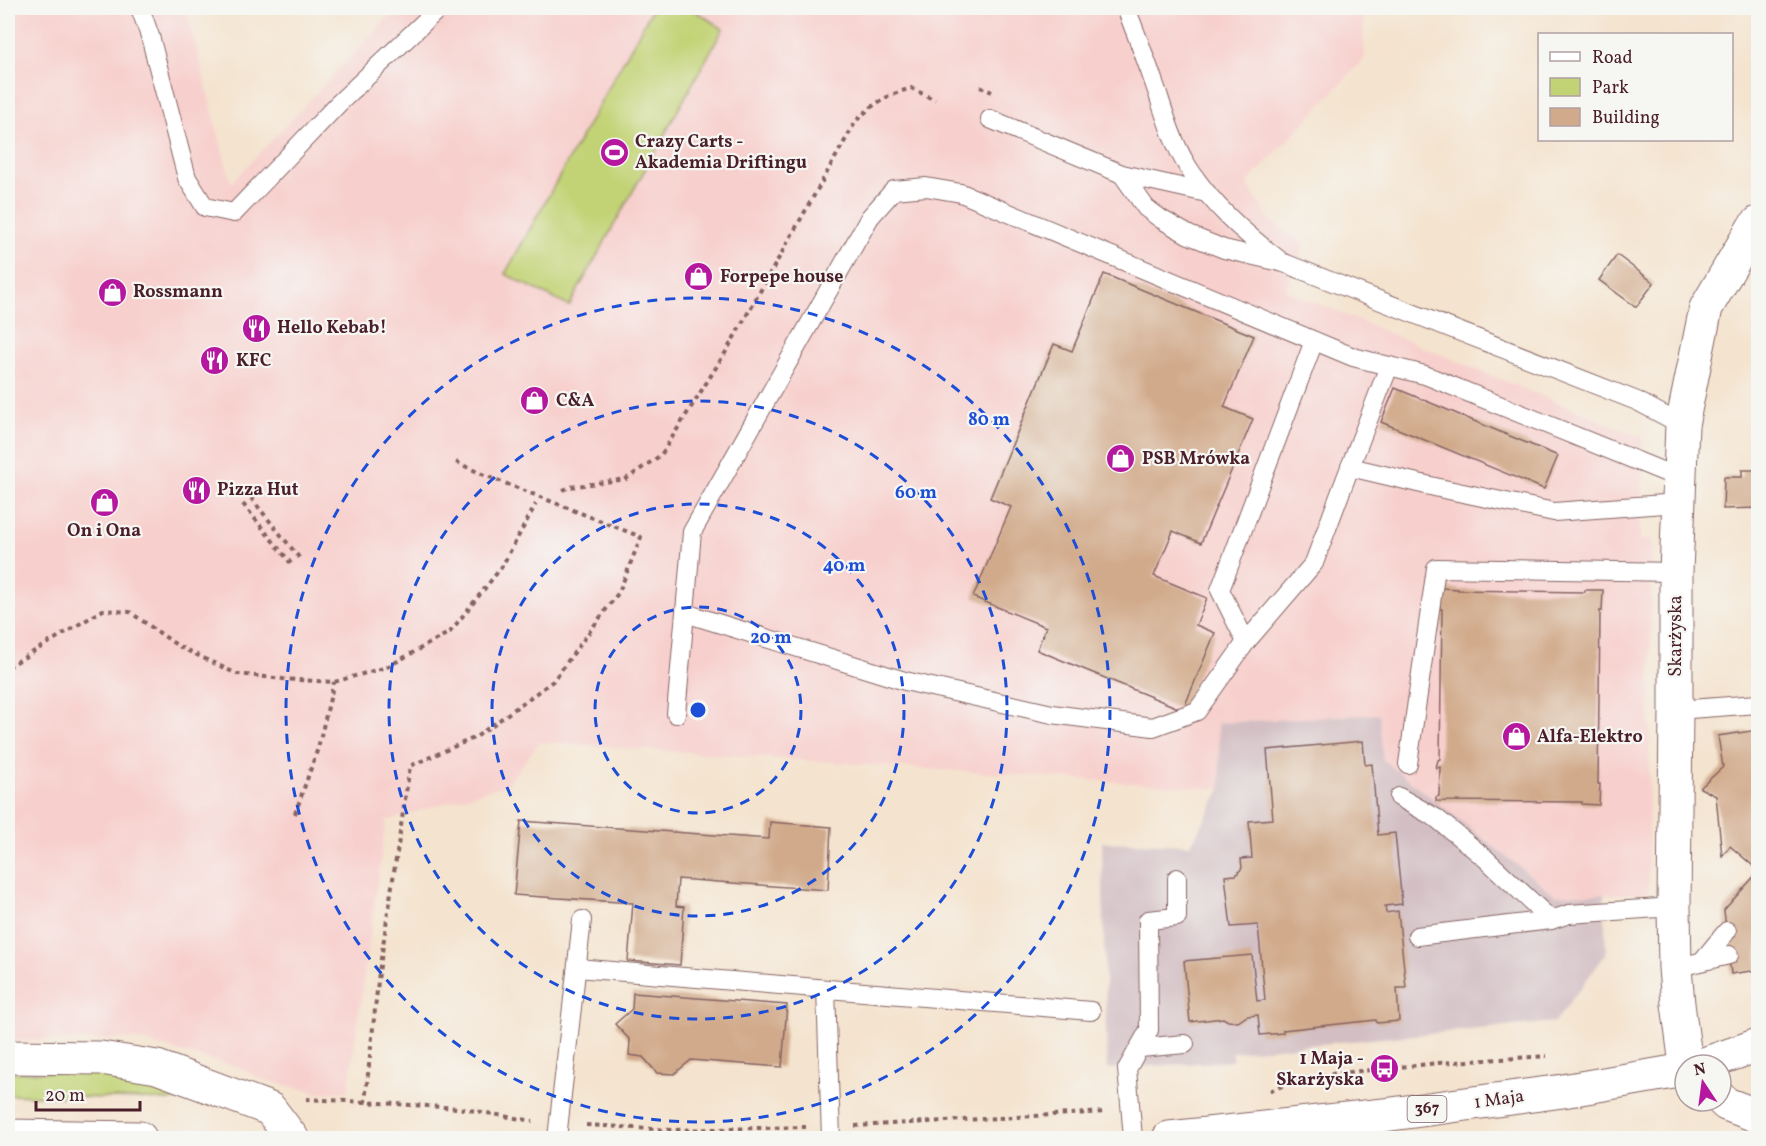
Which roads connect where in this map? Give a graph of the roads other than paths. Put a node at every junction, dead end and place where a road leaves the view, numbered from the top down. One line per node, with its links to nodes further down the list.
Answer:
1 (140, 8): 2 (lane)
2 (439, 8)
3 (1126, 8): 6 (lane)
4 (990, 119): 5 (lane)
5 (1122, 174): 6 (lane); 8 (lane)
6 (1207, 193): 8 (lane)
7 (1758, 223): 11 (main road, Skarżyska)
8 (1284, 263): 11 (lane)
9 (1314, 341): 10 (lane); 15 (lane); 16 (lane)
10 (1389, 366): 12 (lane); 13 (lane)
11 (1682, 425): 13 (main road, Skarżyska)
12 (1350, 467): 13 (lane); 16 (lane)
13 (1679, 491): 14 (main road, Skarżyska)
14 (1676, 572): 18 (main road, Skarżyska); 20 (lane)
15 (685, 613): 16 (lane); 19 (lane)
16 (1246, 642)
17 (1758, 704): 18 (lane)
18 (1676, 710): 23 (main road, Skarżyska)
19 (676, 714)
20 (1408, 764)
21 (1399, 798): 25 (lane)
22 (1177, 878): 35 (lane)
23 (1674, 907): 25 (lane); 29 (main road, Skarżyska)
24 (582, 920): 30 (lane)
25 (1551, 920): 27 (lane)
26 (1727, 931): 29 (lane)
27 (1417, 936)
28 (1729, 955): 29 (lane)
29 (1688, 964): 36 (main road, Skarżyska)
30 (577, 968): 31 (lane); 44 (lane)
31 (826, 989): 32 (lane); 45 (lane)
32 (1091, 1011)
33 (1185, 1044): 35 (lane)
34 (1758, 1045): 37 (main road)
35 (1140, 1048): 49 (lane)
36 (1684, 1053)
37 (1733, 1054)
38 (8, 1057): 48 (main road)
39 (1758, 1065): 40 (main road)
40 (1733, 1067)
41 (1673, 1072): 50 (main road, 1 Maja / 367)
42 (1733, 1107): 43 (main road)
43 (1758, 1116)
44 (558, 1131)
45 (831, 1133)
46 (8, 1136): 47 (main road)
47 (140, 1138)
48 (292, 1138)
49 (1133, 1138)
50 (1168, 1138)

